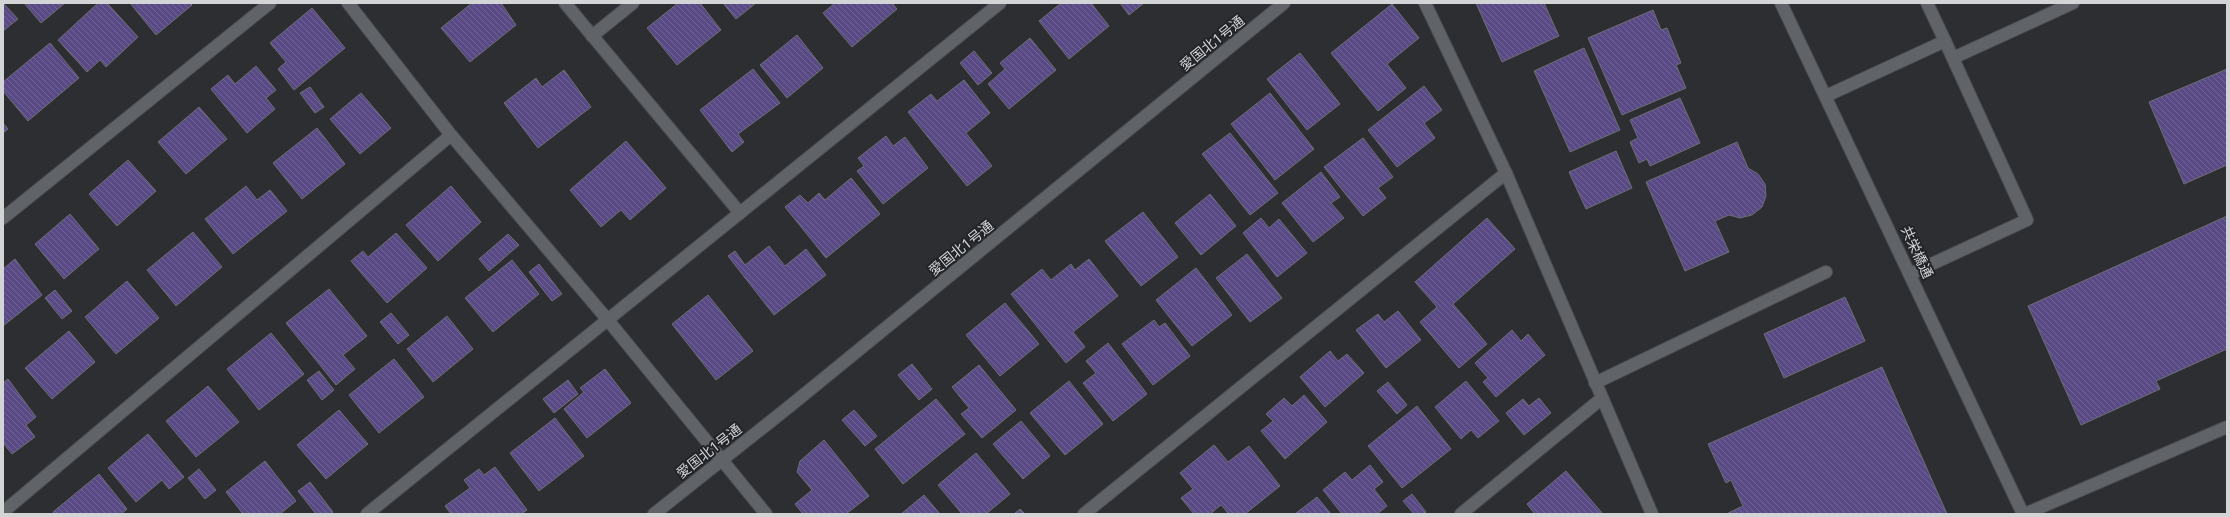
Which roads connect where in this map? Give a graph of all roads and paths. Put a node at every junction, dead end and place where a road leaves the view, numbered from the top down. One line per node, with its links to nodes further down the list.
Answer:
1 (270, 3): 18 (street)
2 (348, 3): 15 (street)
3 (566, 3): 11 (street)
4 (633, 3): 11 (street)
5 (1000, 3): 17 (street)
6 (1284, 3): 25 (street, 愛国北1号通)
7 (1425, 3): 16 (street)
8 (1781, 3): 14 (street, 共栄橋通)
9 (1927, 3): 12 (street)
10 (2073, 3): 13 (street)
11 (592, 36): 17 (street)
12 (1945, 41): 13 (street); 14 (street)
13 (1953, 58): 20 (street)
14 (1826, 96): 20 (street, 共栄橋通)
15 (451, 135): 21 (street); 26 (street)
16 (1506, 173): 22 (street); 30 (street)
17 (740, 213): 21 (street)
18 (3, 218)
19 (1826, 272): 22 (street)
20 (1910, 274): 33 (street, 共栄橋通)
21 (608, 319): 25 (street); 27 (street)
22 (1595, 383): 23 (street)
23 (1602, 398): 31 (street); 32 (street)
24 (2227, 427): 33 (street)
25 (722, 460): 28 (street, 愛国北1号通); 29 (street)
26 (3, 512)
27 (367, 514)
28 (654, 514)
29 (766, 514)
30 (1084, 514)
31 (1461, 514)
32 (1652, 514)
33 (2024, 514)

